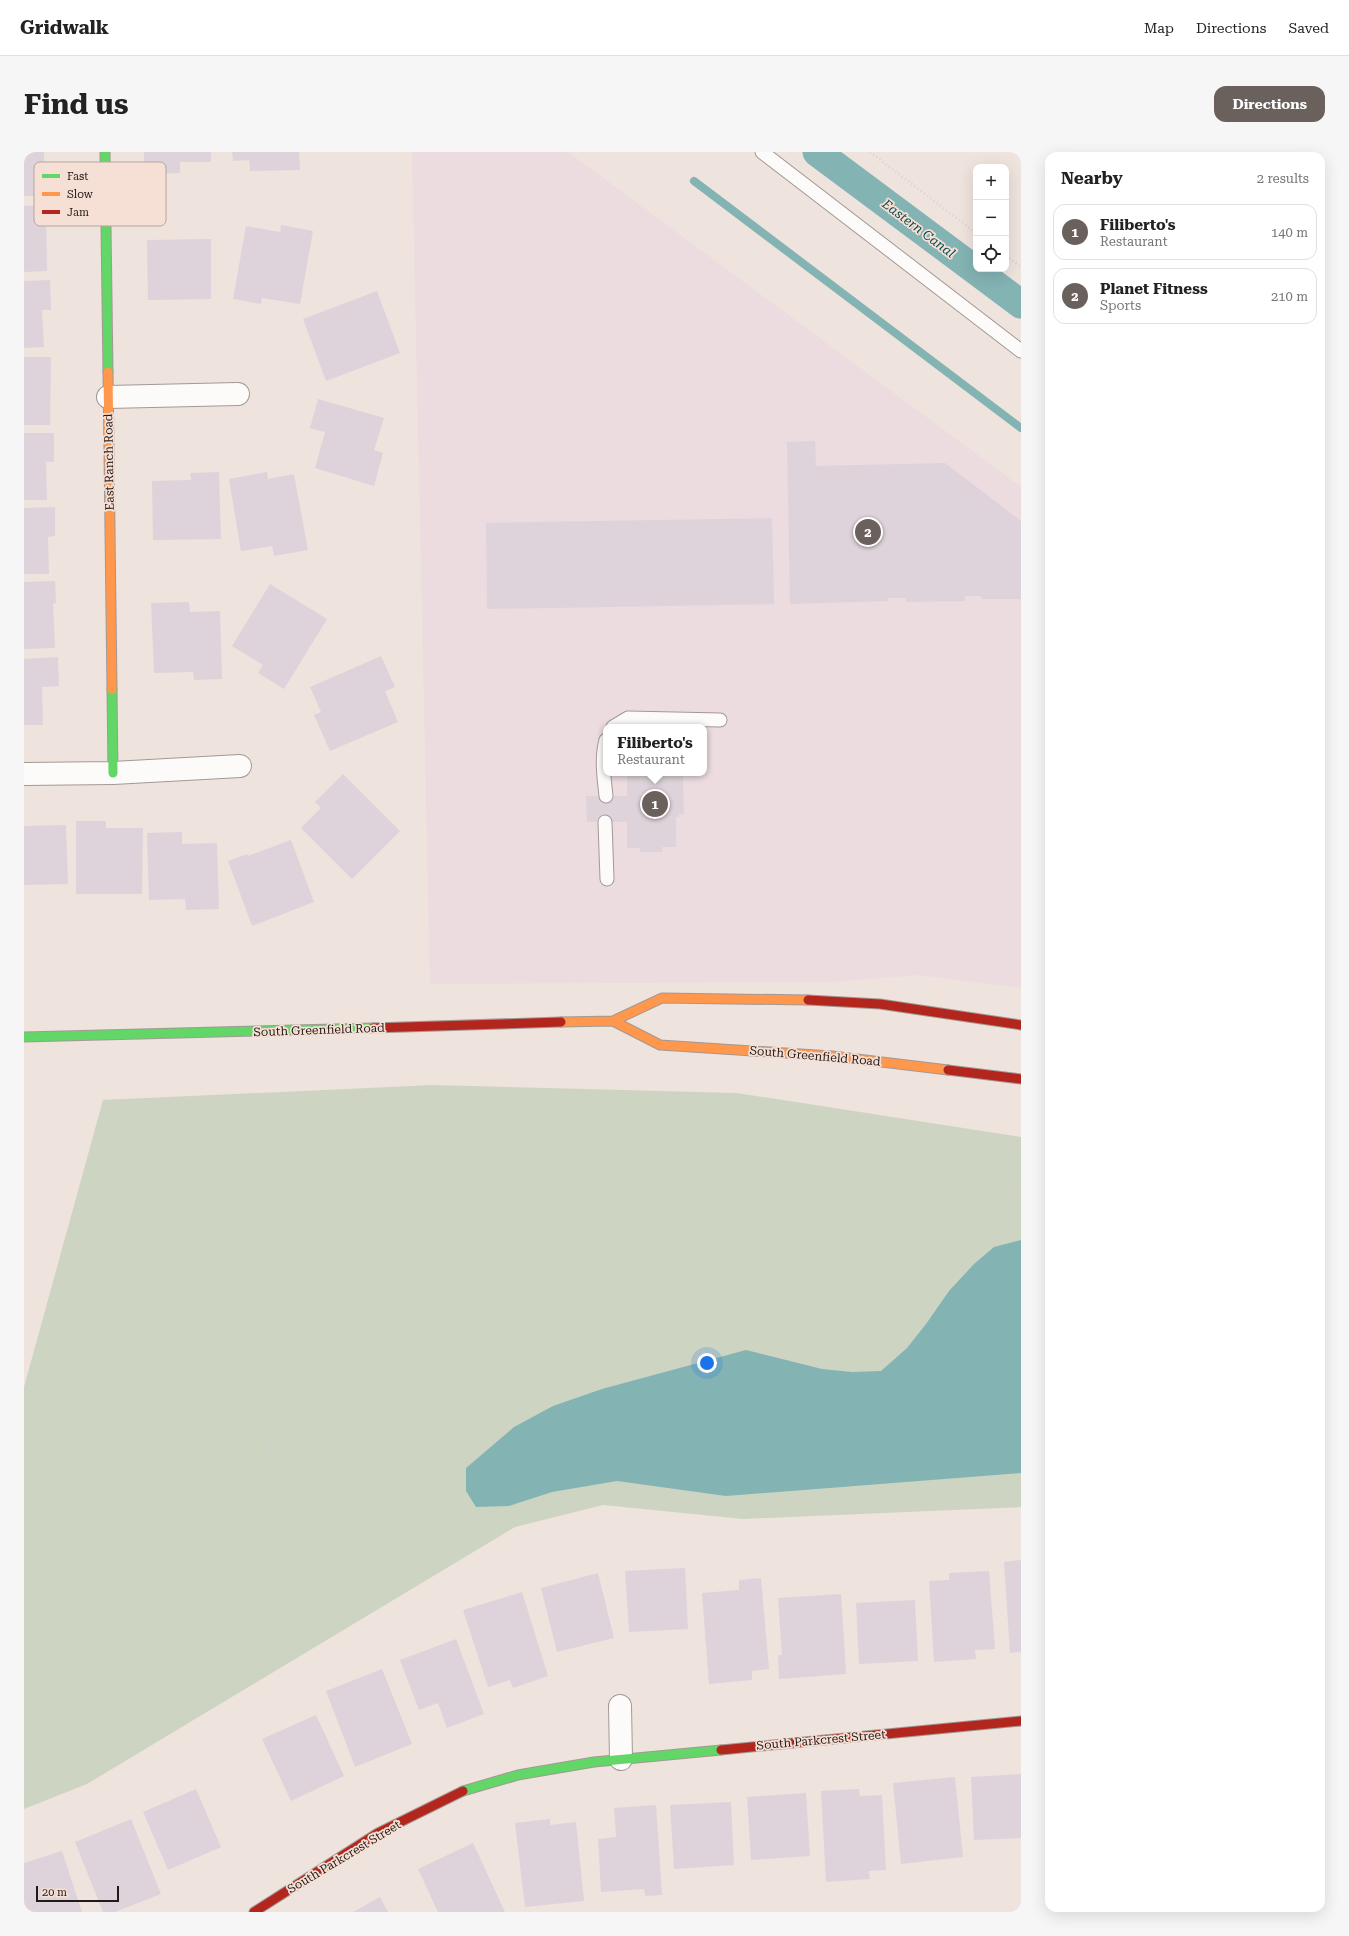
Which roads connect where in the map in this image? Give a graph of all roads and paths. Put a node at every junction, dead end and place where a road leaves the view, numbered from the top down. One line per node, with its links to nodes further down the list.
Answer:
1 (105, 152): 4 (street, East Ranch Road)
2 (762, 152): 9 (lane)
3 (870, 152): 6 (path)
4 (105, 162)
5 (106, 226): 11 (street, East Ranch Road)
6 (973, 231)
7 (1009, 258): 8 (path)
8 (1021, 267)
9 (1021, 350)
10 (238, 394): 11 (street)
11 (108, 397): 17 (street, East Ranch Road)
12 (720, 720): 13 (lane)
13 (618, 724)
14 (603, 750): 16 (lane)
15 (240, 766): 17 (street)
16 (603, 766)
17 (113, 773): 18 (street)
18 (24, 774)
19 (604, 776): 20 (lane)
20 (606, 796)
21 (605, 822): 22 (lane)
22 (607, 879)
23 (614, 1021): 24 (street, South Greenfield Road); 25 (street, South Greenfield Road); 26 (street, South Greenfield Road)
24 (1021, 1025)
25 (24, 1037)
26 (1021, 1079)
27 (1021, 1193): 31 (path)
28 (620, 1706): 30 (street)
29 (1021, 1721): 30 (street, South Parkcrest Street)
30 (621, 1759): 32 (street, South Parkcrest Street)
31 (24, 1776)
32 (254, 1912)

